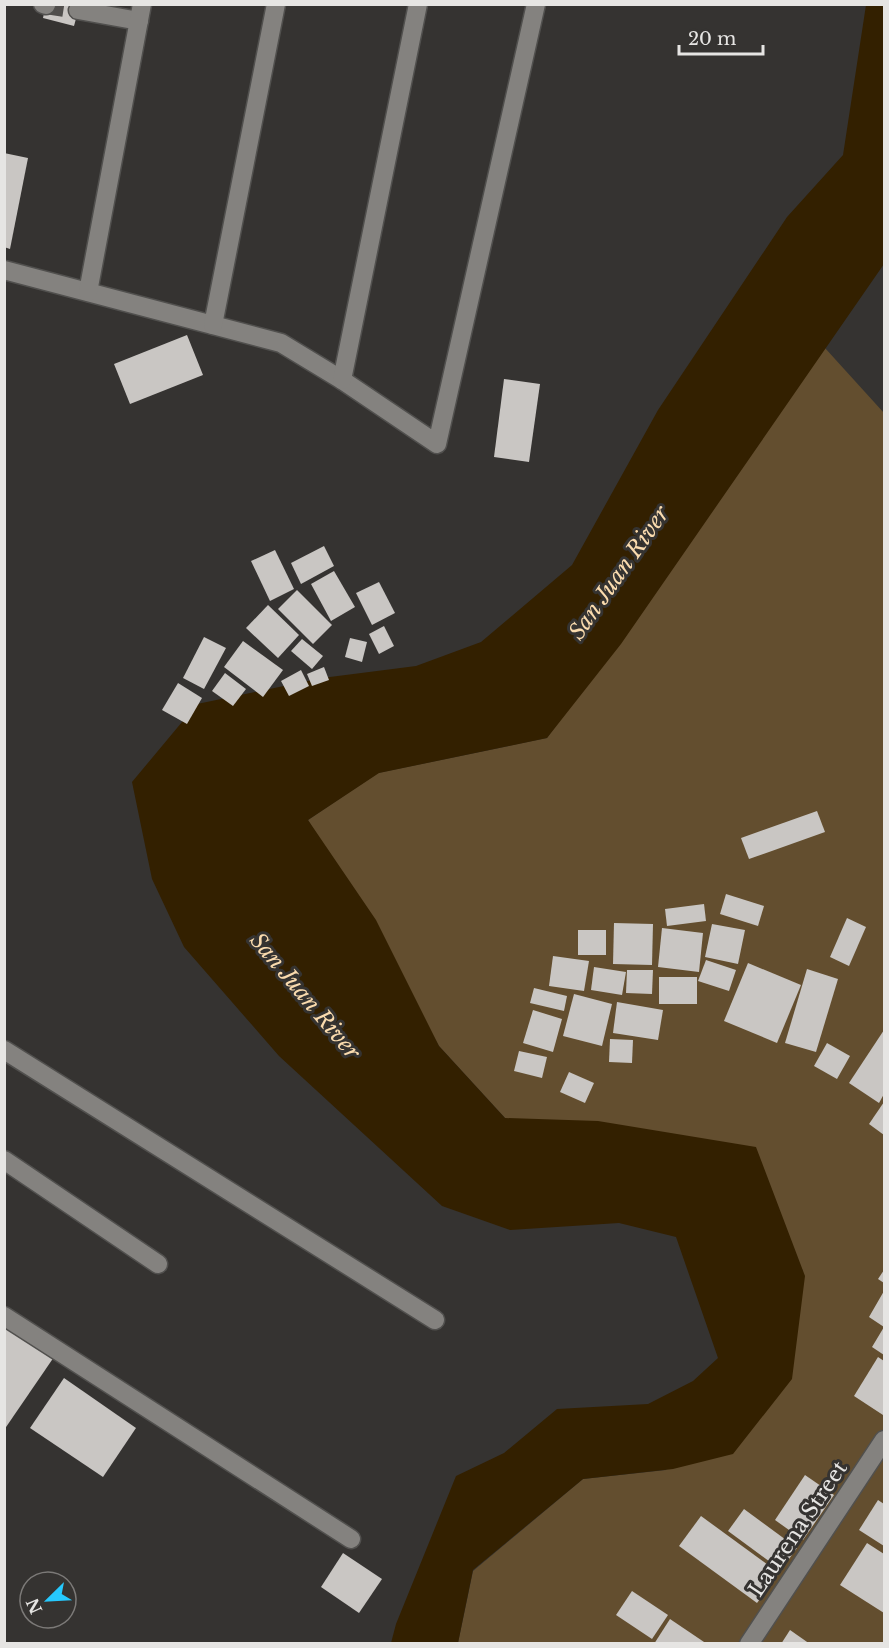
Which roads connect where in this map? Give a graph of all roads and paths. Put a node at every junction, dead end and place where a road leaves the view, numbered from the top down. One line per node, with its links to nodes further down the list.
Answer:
1 (276, 4): 8 (street)
2 (418, 4): 9 (street)
3 (536, 4): 9 (street)
4 (78, 10): 5 (street)
5 (140, 13): 7 (street)
6 (4, 270): 7 (street)
7 (88, 292): 8 (street)
8 (213, 325): 9 (street)
9 (342, 380)
10 (4, 1050): 14 (street)
11 (4, 1160): 12 (street)
12 (158, 1264)
13 (4, 1316): 16 (street)
14 (435, 1320)
15 (885, 1440): 17 (street, Laurena Street)
16 (351, 1539)
17 (749, 1644)

